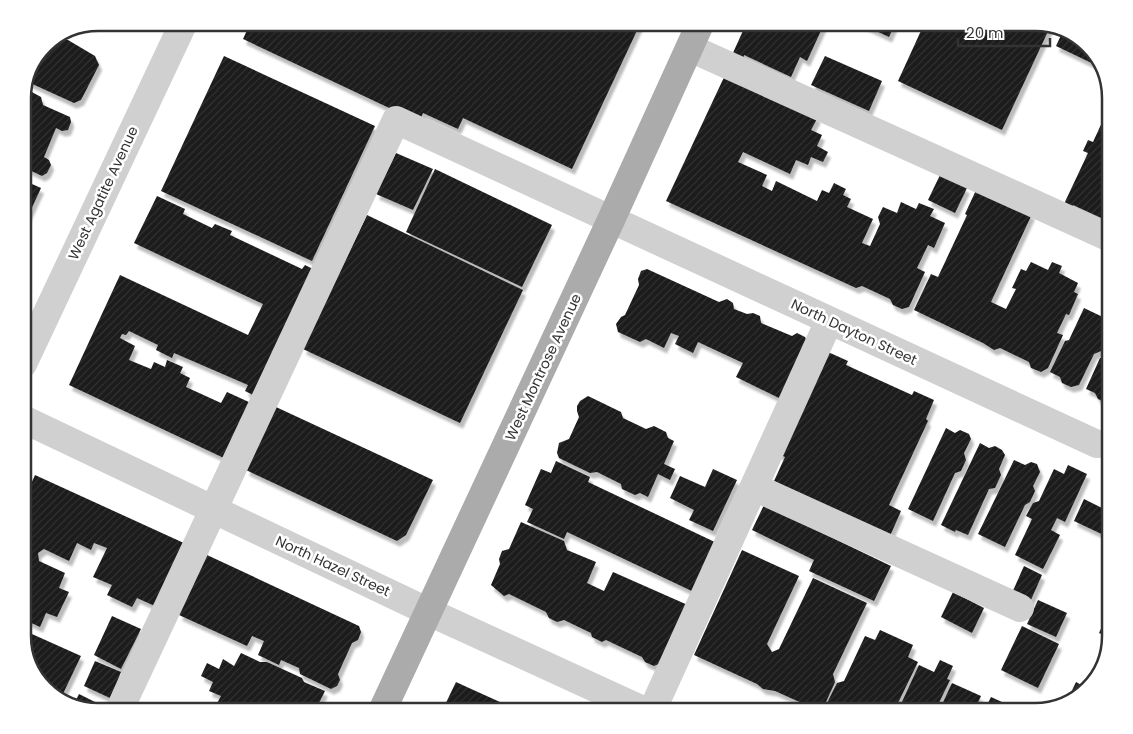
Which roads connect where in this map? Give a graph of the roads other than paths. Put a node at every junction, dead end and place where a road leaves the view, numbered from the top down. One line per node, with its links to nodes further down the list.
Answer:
1 (180, 31): 7 (street, West Agatite Avenue)
2 (697, 31): 3 (main road, West Montrose Avenue)
3 (690, 48): 4 (main road, West Montrose Avenue); 5 (street)
4 (611, 220): 6 (street, North Dayton Street); 11 (street, North Dayton Street); 13 (main road, West Montrose Avenue)
5 (1102, 234)
6 (829, 321): 9 (street, North Dayton Street); 10 (street)
7 (31, 347)
8 (31, 423): 11 (street, North Hazel Street)
9 (1097, 444)
10 (754, 487): 12 (street); 17 (street)
11 (213, 509): 13 (street, North Hazel Street); 14 (street)
12 (1020, 608)
13 (429, 612): 15 (main road, West Montrose Avenue); 16 (street, North Hazel Street)
14 (123, 703)
15 (386, 703)
16 (626, 703)
17 (656, 703)

